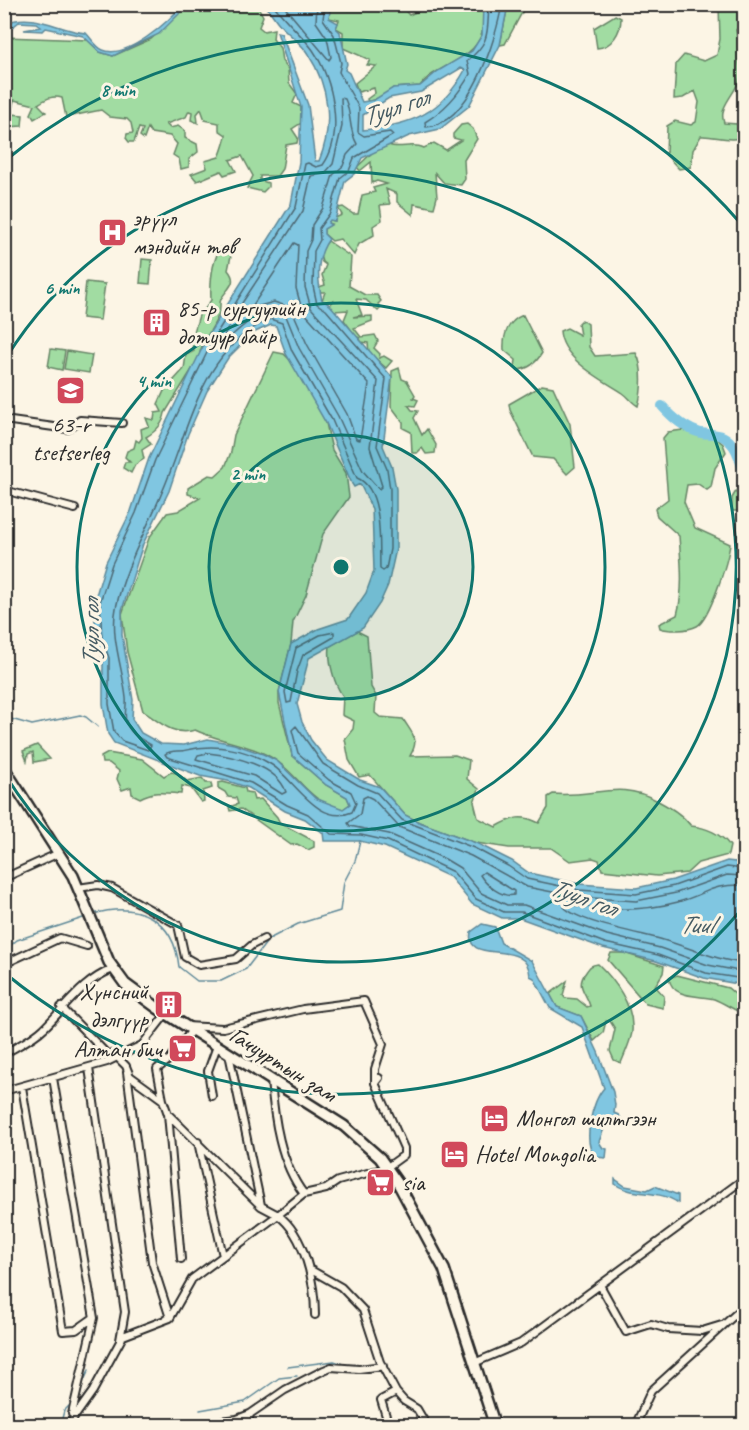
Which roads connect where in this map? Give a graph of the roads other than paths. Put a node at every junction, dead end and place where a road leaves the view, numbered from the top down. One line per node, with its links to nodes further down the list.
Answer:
1 (4, 420): 2 (street)
2 (122, 423)
3 (4, 490): 4 (street)
4 (75, 509)
5 (4, 768): 6 (main road, Гачууртын зам)
6 (59, 853): 7 (street); 8 (main road, Гачууртын зам)
7 (4, 878)
8 (78, 888): 9 (street); 12 (main road, Гачууртын зам)
9 (264, 939)
10 (87, 946): 11 (street)
11 (4, 964)
12 (114, 969): 13 (street); 14 (main road, Гачууртын зам)
13 (61, 1007): 18 (street); 19 (street)
14 (166, 1014): 15 (main road, Гачууртын зам); 19 (street)
15 (188, 1028): 16 (main road, Гачууртын зам); 27 (street); 30 (street)
16 (217, 1046): 17 (main road, Гачууртын зам); 26 (street)
17 (229, 1053): 23 (main road, Гачууртын зам); 33 (street)
18 (4, 1054)
19 (117, 1057): 20 (street); 21 (street)
20 (126, 1066): 27 (street); 42 (street)
21 (89, 1068): 22 (street); 44 (street)
22 (53, 1078): 24 (street); 41 (street)
23 (271, 1080): 30 (main road, Гачууртын зам); 32 (street)
24 (22, 1087): 25 (street); 41 (street)
25 (4, 1091)
26 (212, 1096)
27 (163, 1100): 28 (street)
28 (168, 1114): 29 (street); 36 (street)
29 (198, 1142): 33 (street); 35 (street)
30 (386, 1168): 32 (street); 45 (main road, Гачууртын зам)
31 (744, 1179): 38 (street)
32 (304, 1194): 34 (street)
33 (261, 1206): 34 (street)
34 (278, 1215): 35 (street); 37 (street)
35 (223, 1256): 42 (street)
36 (181, 1259)
37 (311, 1270): 40 (street); 46 (street)
38 (600, 1285): 43 (street); 45 (street)
39 (738, 1312): 43 (street)
40 (315, 1315)
41 (94, 1318): 49 (street)
42 (170, 1318): 44 (street)
43 (725, 1324): 55 (street)
44 (120, 1341): 49 (street)
45 (474, 1363): 54 (main road, Гачууртын зам)
46 (383, 1366): 47 (street); 48 (street)
47 (396, 1392): 52 (street); 53 (street)
48 (250, 1414): 50 (street); 51 (street)
49 (69, 1422)
50 (204, 1423)
51 (247, 1425)
52 (389, 1425)
53 (427, 1425)
54 (495, 1425)
55 (635, 1425)

